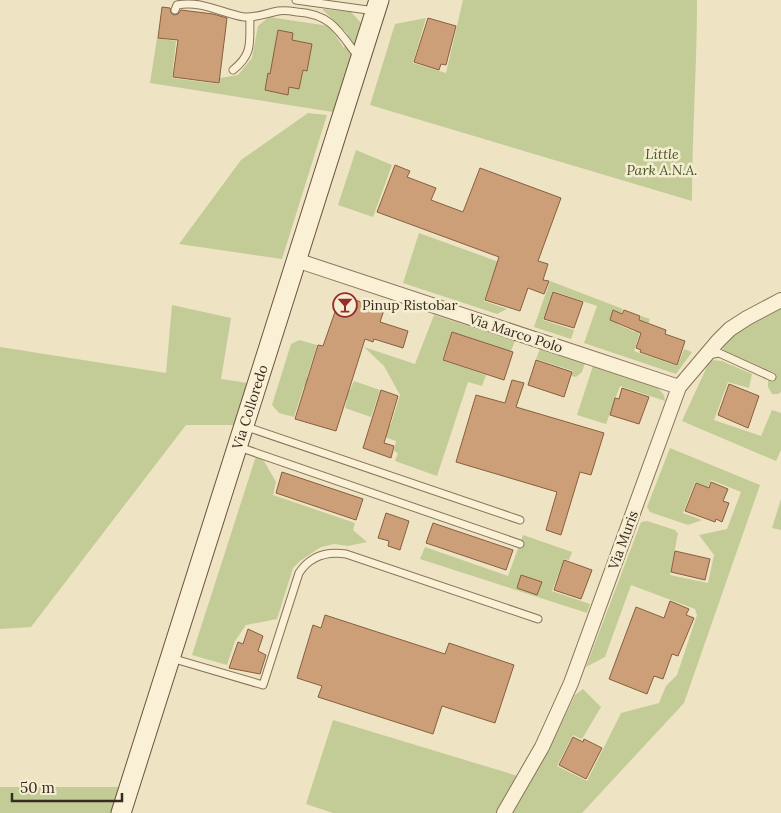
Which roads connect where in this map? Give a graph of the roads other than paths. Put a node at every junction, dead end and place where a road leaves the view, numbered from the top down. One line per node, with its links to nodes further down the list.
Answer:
1 (296, 0): 2 (lane)
2 (378, 5): 5 (main road, Via Colloredo)
3 (175, 10): 4 (lane)
4 (250, 18): 5 (lane); 6 (lane)
5 (360, 60): 7 (main road, Via Colloredo)
6 (233, 70)
7 (296, 260): 11 (street, Via Marco Polo); 12 (main road, Via Colloredo)
8 (781, 300): 9 (street, Via Muris)
9 (707, 355): 10 (lane); 11 (street, Via Muris)
10 (772, 377)
11 (679, 387): 19 (street, Via Muris)
12 (244, 426): 13 (main road, Via Colloredo); 14 (lane)
13 (238, 446): 15 (lane); 17 (main road, Via Colloredo)
14 (520, 520)
15 (520, 544)
16 (538, 619): 17 (lane)
17 (170, 657): 18 (main road, Via Colloredo)
18 (121, 813)
19 (504, 813)

